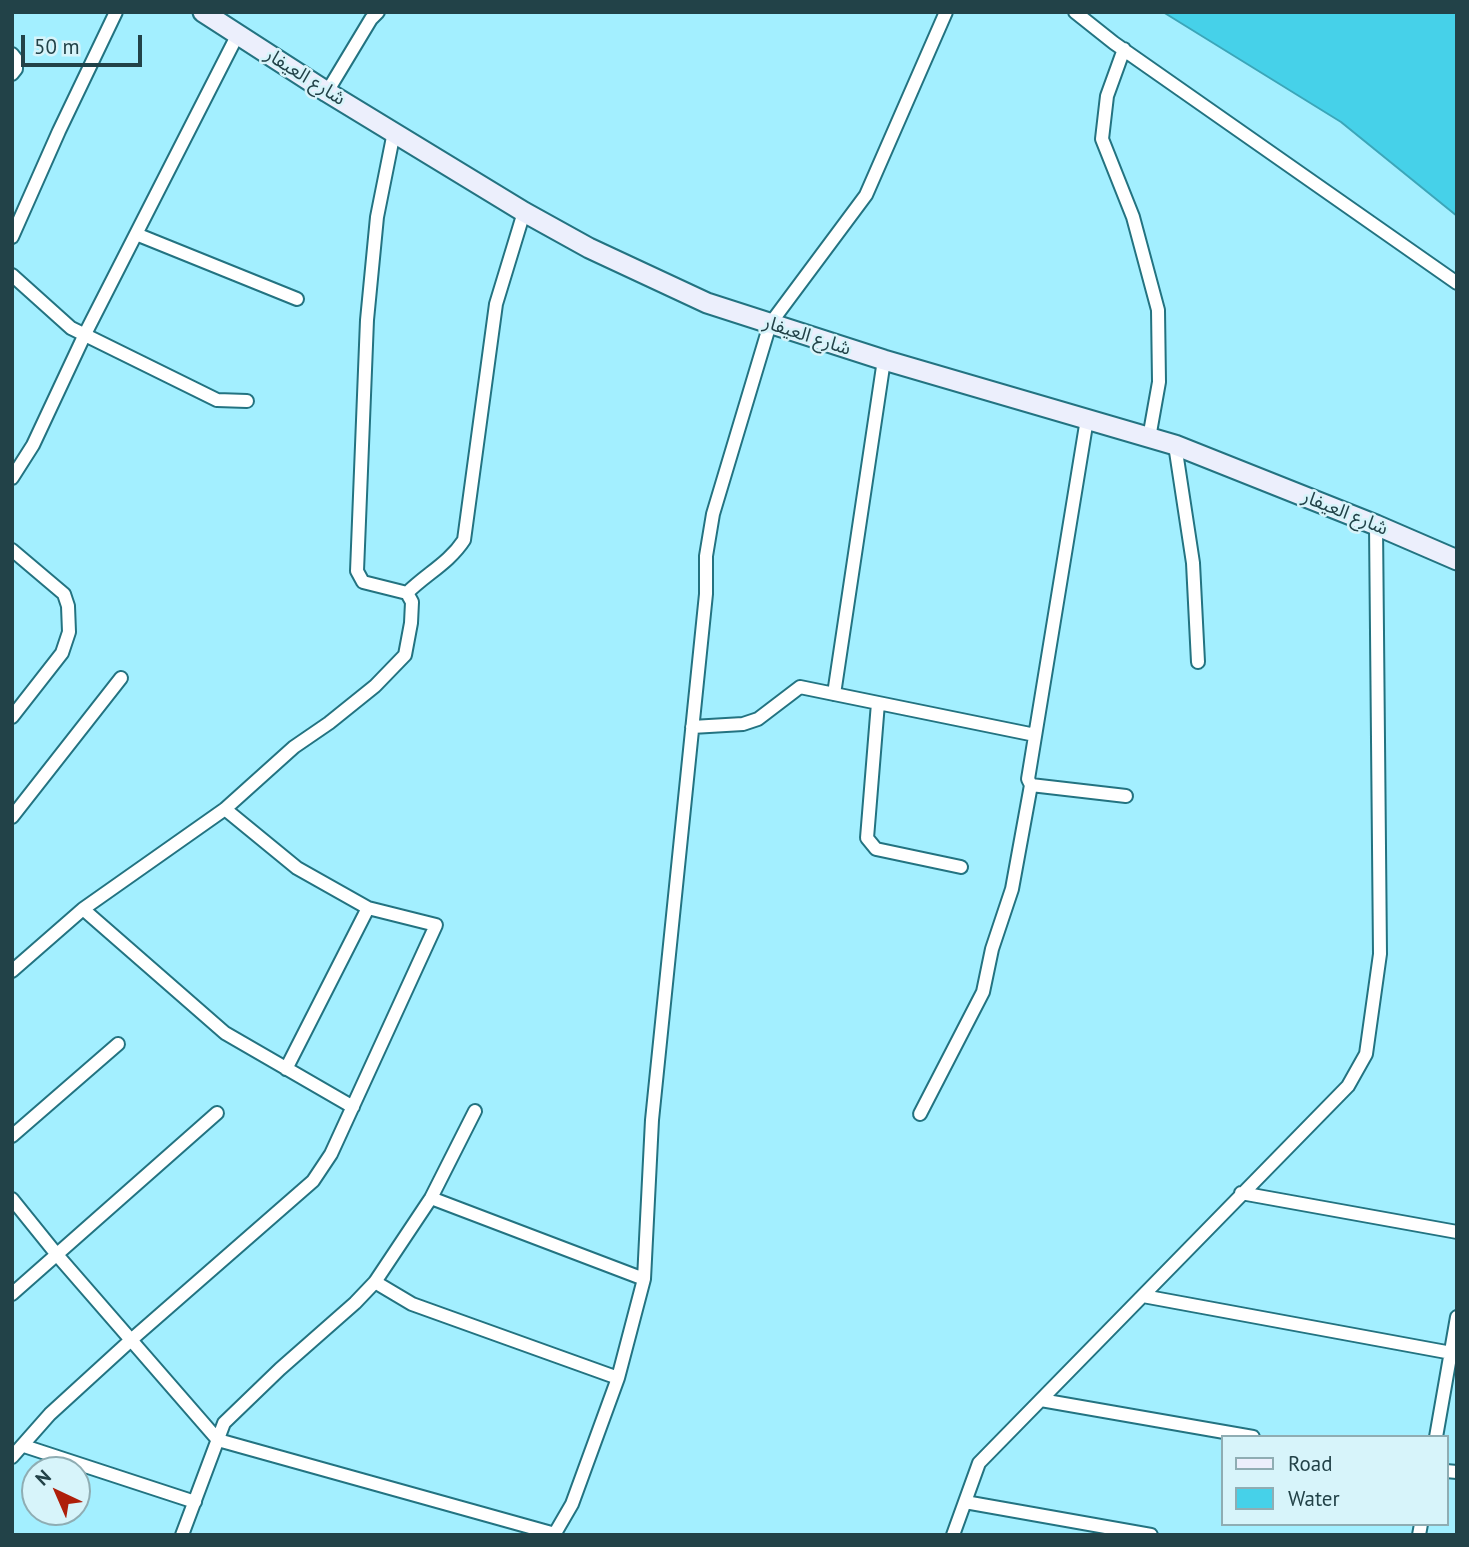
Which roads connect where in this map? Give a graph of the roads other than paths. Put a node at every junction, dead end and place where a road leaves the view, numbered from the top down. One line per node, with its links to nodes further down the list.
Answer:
1 (116, 12): 14 (street)
2 (203, 12): 6 (main road, شارع العيفار)
3 (378, 12): 10 (street)
4 (946, 12): 18 (street)
5 (1075, 12): 7 (street)
6 (238, 34): 10 (main road, شارع العيفار); 13 (street)
7 (1124, 49): 16 (street); 23 (street)
8 (12, 54): 9 (street)
9 (12, 74)
10 (327, 92): 11 (main road, شارع العيفار)
11 (394, 132): 12 (main road, شارع العيفار); 29 (street)
12 (524, 212): 18 (main road, شارع العيفار); 29 (street)
13 (136, 234): 17 (street); 19 (street)
14 (12, 237)
15 (12, 275): 19 (street)
16 (1457, 283)
17 (297, 299)
18 (771, 324): 20 (main road, شارع العيفار); 35 (street)
19 (85, 334): 21 (street); 25 (street)
20 (884, 360): 22 (main road, شارع العيفار); 32 (street)
21 (247, 401)
22 (1087, 419): 23 (main road, شارع العيفار); 36 (street)
23 (1149, 438): 24 (main road, شارع العيفار)
24 (1175, 445): 26 (main road, شارع العيفار); 30 (street)
25 (12, 478)
26 (1376, 525): 28 (main road, شارع العيفار); 52 (street)
27 (12, 550): 34 (street)
28 (1457, 560)
29 (407, 593): 39 (street)
30 (1198, 662)
31 (121, 678): 40 (street)
32 (834, 694): 33 (street); 35 (street)
33 (878, 703): 36 (street); 41 (street)
34 (12, 717)
35 (692, 727): 57 (street)
36 (1035, 735): 37 (street)
37 (1031, 785): 38 (street); 50 (street)
38 (1126, 796)
39 (225, 809): 42 (street); 43 (street)
40 (12, 817)
41 (961, 867)
42 (368, 908): 46 (street); 47 (street)
43 (83, 909): 44 (street); 46 (street)
44 (12, 971)
45 (118, 1044): 51 (street)
46 (286, 1069): 47 (street)
47 (353, 1107): 62 (street)
48 (475, 1111): 53 (street)
49 (218, 1113): 56 (street)
50 (920, 1114)
51 (12, 1136)
52 (1241, 1193): 55 (street); 60 (street)
53 (431, 1198): 57 (street); 58 (street)
54 (12, 1199): 56 (street)
55 (1457, 1232)
56 (58, 1256): 59 (street); 62 (street)
57 (644, 1279): 64 (street)
58 (375, 1282): 64 (street); 68 (street)
59 (12, 1294)
60 (1143, 1296): 63 (street); 65 (street)
61 (1457, 1317): 63 (street)
62 (131, 1340): 68 (street); 69 (street)
63 (1454, 1353): 67 (street)
64 (618, 1378): 73 (street)
65 (1041, 1400): 66 (street); 72 (street)
66 (1242, 1435)
67 (1436, 1435)
68 (218, 1440): 71 (street); 73 (street)
69 (24, 1446): 70 (street); 71 (street)
70 (12, 1457)
71 (195, 1502): 74 (street)
72 (965, 1502): 75 (street); 76 (street)
73 (555, 1534)
74 (182, 1535)
75 (953, 1535)
76 (1151, 1535)

